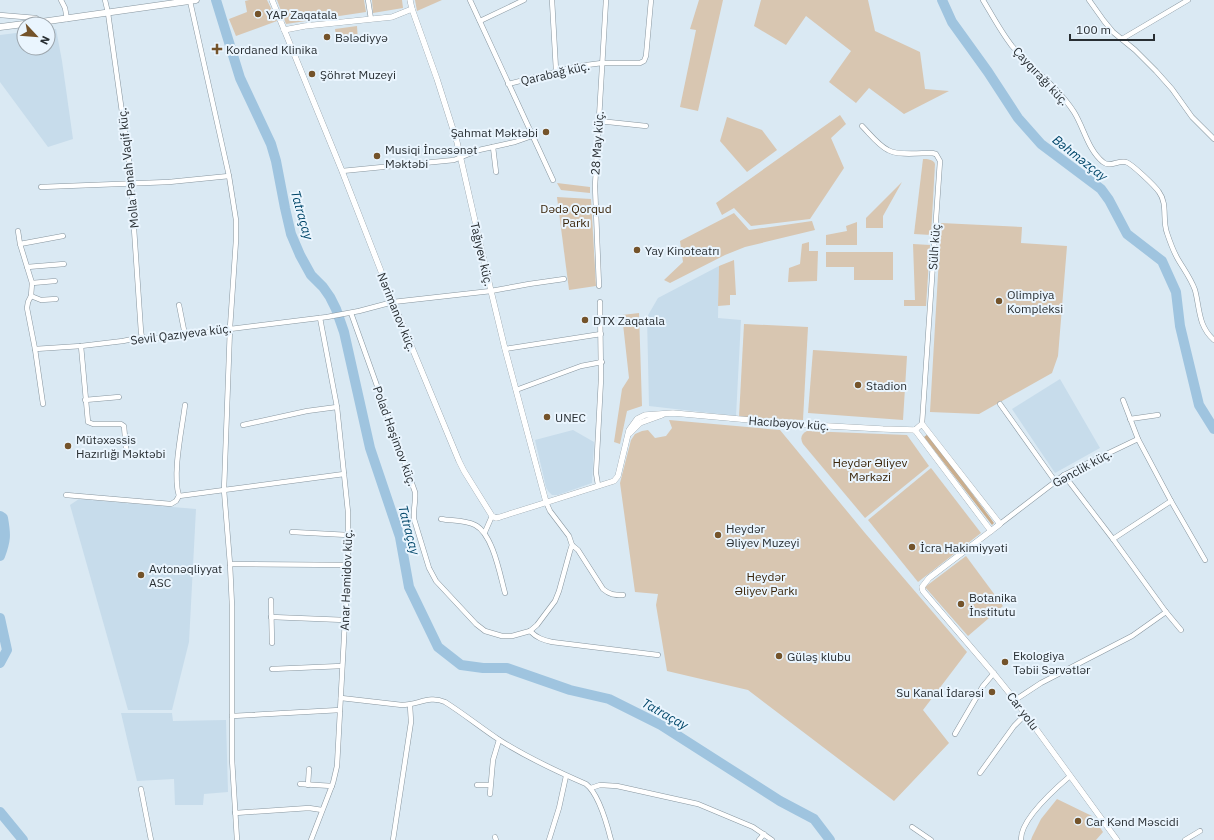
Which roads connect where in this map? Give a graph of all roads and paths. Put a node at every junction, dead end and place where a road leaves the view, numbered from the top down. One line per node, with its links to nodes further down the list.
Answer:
1 (62, 0): 19 (street)
2 (106, 0): 16 (street, Molla Pənah Vaqif küç.)
3 (193, 0): 16 (main road); 39 (street)
4 (272, 0): 25 (street, Nərimanov küç.)
5 (368, 0): 20 (street)
6 (410, 0): 15 (street, Tağıyev küç.)
7 (470, 0): 22 (street)
8 (524, 0): 22 (street)
9 (552, 0): 28 (street)
10 (606, 0): 27 (street, 28 May küç.)
11 (651, 0): 27 (street, Qarabağ küç.)
12 (983, 0): 64 (street, Çayqırağı küç.)
13 (1089, 0): 26 (street)
14 (1188, 0): 26 (street)
15 (412, 9): 20 (street); 36 (street, Tağıyev küç.)
16 (108, 13): 19 (main road); 41 (street, Molla Pənah Vaqif küç.)
17 (0, 15): 18 (street)
18 (16, 16)
19 (66, 19): 21 (main road)
20 (371, 19): 25 (street)
21 (56, 21)
22 (480, 21): 29 (street)
23 (16, 25): 24 (main road)
24 (0, 27)
25 (284, 30): 37 (street, Nərimanov küç.)
26 (1122, 39): 34 (street)
27 (602, 63): 28 (street, Qarabağ küç.); 30 (street, 28 May küç.)
28 (556, 70): 29 (street, Qarabağ küç.)
29 (508, 84): 33 (street)
30 (599, 121): 31 (street); 51 (street, 28 May küç.)
31 (646, 126)
32 (862, 126): 79 (street, Sülh küç)
33 (532, 136): 35 (street); 40 (street)
34 (1214, 139)
35 (493, 147): 36 (street); 38 (street)
36 (461, 157): 37 (street); 52 (street, Tağıyev küç.)
37 (342, 171): 55 (street, Nərimanov küç.)
38 (496, 172)
39 (229, 176): 41 (street); 60 (street)
40 (553, 180)
41 (131, 184): 42 (street); 63 (street, Molla Pənah Vaqif küç.)
42 (41, 186)
43 (18, 231): 45 (street)
44 (63, 236): 45 (street)
45 (20, 244): 47 (street)
46 (64, 264): 47 (street)
47 (27, 267): 50 (street)
48 (564, 279): 52 (street)
49 (55, 281): 50 (street)
50 (32, 283): 53 (street)
51 (599, 286)
52 (490, 290): 55 (street); 66 (street, Tağıyev küç.)
53 (31, 296): 54 (street); 67 (street)
54 (56, 299)
55 (393, 302): 58 (street); 93 (street, Nərimanov küç.)
56 (600, 302): 61 (street)
57 (178, 305): 62 (street)
58 (349, 313): 59 (street, Sevil Qazıyeva küç.); 113 (street, Polad Həşimov küç.)
59 (320, 318): 60 (street, Sevil Qazıyeva küç.); 76 (street, Anar Həmidov küç.)
60 (230, 328): 62 (street, Sevil Qazıyeva küç.); 88 (street)
61 (601, 334): 66 (street); 68 (street)
62 (185, 335): 63 (street, Sevil Qazıyeva küç.)
63 (142, 337): 65 (street, Sevil Qazıyeva küç.)
64 (1214, 340)
65 (81, 346): 67 (street, Sevil Qazıyeva küç.); 71 (street)
66 (505, 349): 69 (street, Tağıyev küç.)
67 (35, 350): 73 (street)
68 (602, 362): 69 (street); 87 (street)
69 (516, 390): 92 (street, Tağıyev küç.)
70 (119, 397): 71 (street)
71 (86, 400): 83 (street)
72 (1123, 400): 78 (street)
73 (43, 404)
74 (1000, 404): 86 (street)
75 (185, 405): 90 (street)
76 (337, 407): 80 (street); 84 (street, Anar Həmidov küç.)
77 (1158, 415): 78 (street)
78 (1130, 419): 82 (street)
79 (922, 424): 81 (street); 95 (street)
80 (243, 425)
81 (915, 430): 87 (street, Hacıbəyov küç.); 96 (street)
82 (1138, 439): 85 (street, Gənclik küç.); 91 (street)
83 (126, 449)
84 (344, 474): 88 (street); 99 (street, Anar Həmidov küç.)
85 (1064, 475): 86 (street, Gənclik küç.); 100 (street)
86 (1055, 481): 95 (street, Gənclik küç.)
87 (598, 485): 92 (street)
88 (224, 490): 90 (street); 103 (street)
89 (66, 495): 90 (street)
90 (179, 496)
91 (1171, 501): 100 (street); 102 (street)
92 (546, 502): 93 (street); 101 (street)
93 (492, 516): 98 (street)
94 (441, 520): 98 (street)
95 (1000, 524): 96 (street, Gənclik küç.)
96 (991, 531): 105 (street, Gənclik küç.)
97 (292, 532): 99 (street)
98 (484, 532): 106 (street)
99 (348, 535): 104 (street, Anar Həmidov küç.)
100 (1113, 539): 109 (street)
101 (572, 545): 107 (street); 113 (street)
102 (1205, 560)
103 (230, 564): 104 (street); 124 (street)
104 (348, 565): 111 (street, Anar Həmidov küç.)
105 (922, 588): 118 (street, Car yolu)
106 (505, 593)
107 (624, 595)
108 (271, 600): 110 (street)
109 (1166, 612): 112 (street); 120 (street)
110 (271, 617): 111 (street); 114 (street)
111 (345, 620): 116 (street, Anar Həmidov küç.)
112 (1181, 630)
113 (530, 631): 115 (street)
114 (272, 643)
115 (658, 655)
116 (342, 666): 117 (street); 119 (street, Anar Həmidov küç.)
117 (272, 669)
118 (994, 674): 120 (street, Car yolu); 125 (street)
119 (341, 698): 121 (street); 122 (street, Anar Həmidov küç.)
120 (1015, 700): 123 (street, Car yolu)
121 (410, 705): 126 (street); 147 (street)
122 (340, 710): 124 (street); 135 (street, Anar Həmidov küç.)
123 (1026, 714): 128 (street); 130 (street, Car yolu)
124 (232, 716): 140 (street)
125 (955, 734)
126 (499, 740): 129 (street); 134 (street)
127 (309, 769): 132 (street)
128 (980, 773)
129 (566, 776): 136 (street); 148 (street)
130 (1070, 776): 153 (street); 154 (street, Car yolu)
131 (300, 784): 132 (street)
132 (308, 785): 135 (street)
133 (477, 785): 134 (street)
134 (490, 785): 138 (street)
135 (332, 786): 139 (street, Anar Həmidov küç.)
136 (591, 788): 143 (street); 149 (street)
137 (142, 789): 144 (street)
138 (490, 794)
139 (322, 810): 140 (street); 146 (street, Anar Həmidov küç.)
140 (235, 813): 145 (street)
141 (912, 827): 152 (street)
142 (1200, 831): 155 (street)
143 (764, 834): 150 (street); 151 (street)
144 (151, 840)
145 (237, 840)
146 (311, 840)
147 (393, 840)
148 (549, 840)
149 (611, 840)
150 (760, 840)
151 (772, 840)
152 (931, 840)
153 (1021, 840)
154 (1117, 840)
155 (1185, 840)

